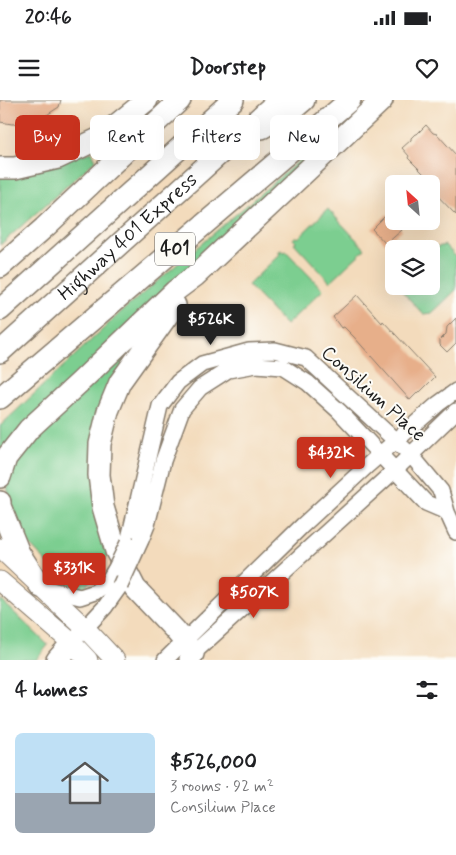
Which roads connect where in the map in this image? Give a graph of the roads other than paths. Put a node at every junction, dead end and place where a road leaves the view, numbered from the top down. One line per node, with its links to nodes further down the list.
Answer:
1 (147, 100): 11 (highway)
2 (180, 100): 12 (highway)
3 (233, 100): 14 (highway, Highway 401 Express)
4 (279, 100): 8 (highway, Highway 401 Express / 401)
5 (304, 100): 9 (highway)
6 (350, 100): 17 (highway, 401)
7 (382, 100): 13 (highway)
8 (260, 118)
9 (260, 129)
10 (214, 160): 15 (highway, Highway 401 Express / 401)
11 (0, 168)
12 (0, 267)
13 (195, 276): 23 (highway); 34 (highway)
14 (0, 310)
15 (0, 352)
16 (456, 391): 19 (street)
17 (0, 398)
18 (456, 411): 21 (street)
19 (395, 441): 20 (street); 21 (street, Consilium Place); 27 (street, Consilium Place)
20 (379, 455): 22 (street, Consilium Place); 27 (street, Consilium Place); 28 (street)
21 (410, 455): 22 (street); 25 (street, Consilium Place)
22 (395, 470): 25 (street, Consilium Place); 30 (street)
23 (0, 477)
24 (0, 502): 32 (highway)
25 (447, 512): 26 (street, Consilium Place)
26 (456, 532)
27 (134, 541): 32 (street, Consilium Place, bridge); 33 (street, Consilium Place, bridge)
28 (281, 547): 30 (street); 34 (street)
29 (0, 548): 32 (main road)
30 (295, 562): 34 (street)
31 (0, 581): 33 (main road)
32 (41, 588): 33 (main road)
33 (79, 635): 35 (main road); 36 (highway); 37 (main road)
34 (188, 652): 38 (street)
35 (115, 659)
36 (56, 660)
37 (88, 660)
38 (165, 660)

